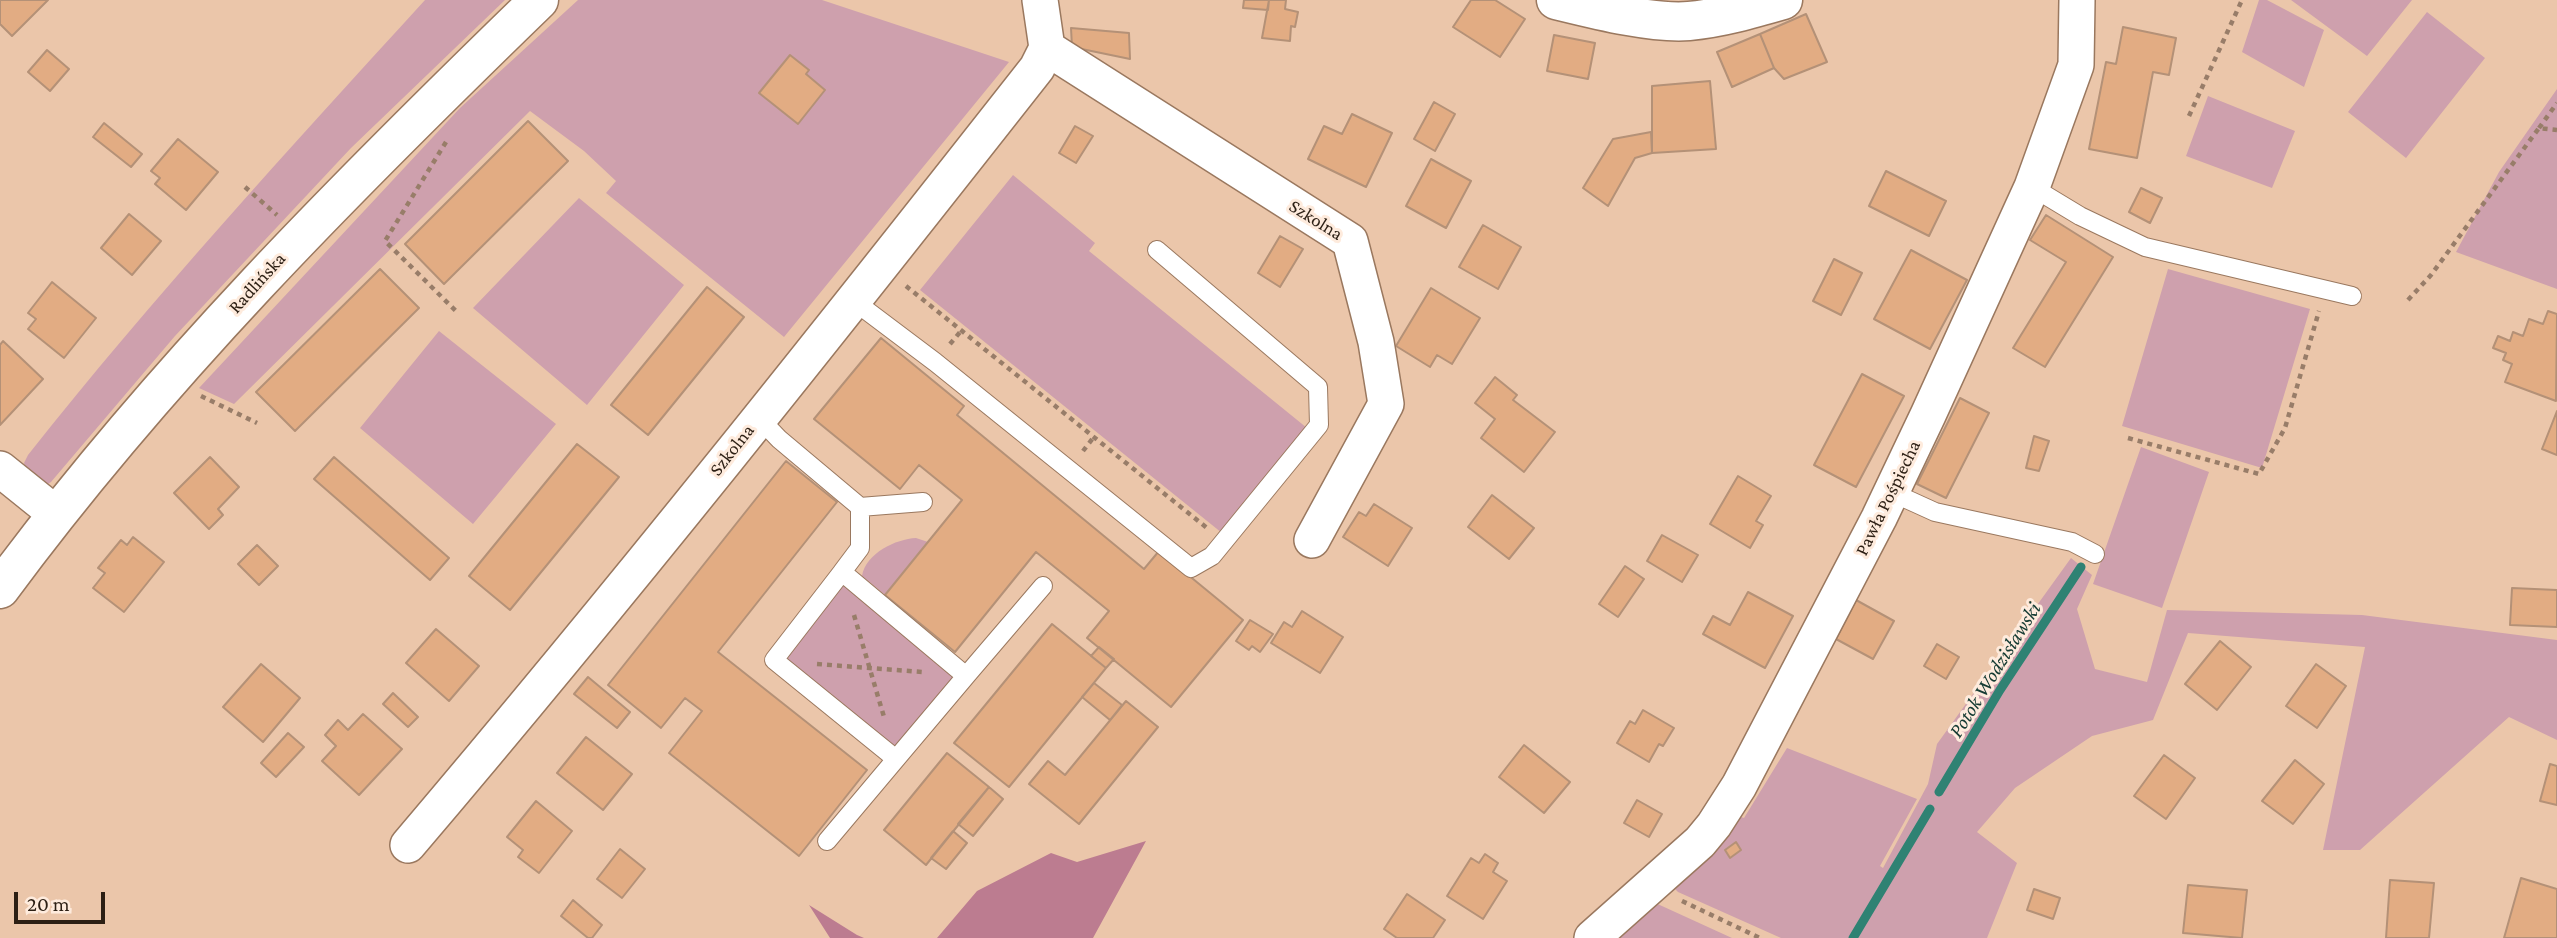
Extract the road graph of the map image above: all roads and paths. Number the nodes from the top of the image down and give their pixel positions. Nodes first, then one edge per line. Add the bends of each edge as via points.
1 (539, 0) edge
2 (1040, 0) edge
3 (1556, 0) edge
4 (1783, 0) edge
5 (2077, 0) edge
6 (2242, 0) edge
7 (1047, 48) junction
8 (2557, 103) edge
9 (2189, 116) dead end
10 (2539, 128) junction
11 (2557, 130) edge
12 (427, 172) dead end
13 (245, 187) dead end
14 (2032, 187) junction
15 (286, 223) dead end
16 (1157, 250) dead end
17 (905, 285) dead end
18 (2325, 290) junction
19 (2352, 296) dead end
20 (2408, 300) dead end
21 (853, 301) junction
22 (456, 311) dead end
23 (198, 395) dead end
24 (758, 417) junction
25 (257, 423) dead end
26 (2128, 438) dead end
27 (0, 468) edge
28 (1891, 492) junction
29 (923, 502) dead end
30 (860, 508) junction
31 (56, 513) junction
32 (1312, 540) dead end
33 (1224, 542) junction
34 (2095, 554) dead end
35 (842, 572) junction
36 (1043, 586) dead end
37 (0, 589) edge
38 (774, 660) junction
39 (870, 668) junction
40 (966, 676) junction
41 (896, 758) junction
42 (827, 841) dead end
43 (408, 845) dead end
44 (1651, 887) junction
45 (1592, 938) edge
46 (1760, 938) edge

1 - 31 street, Radlińska via 278,259
2 - 7 street
3 - 4 street via 1686,21
5 - 14 street, Pawła Pośpiecha via 2076,65
6 - 9 path
7 - 21 street, Szkolna via 1037,68
7 - 32 street, Szkolna via 1350,241 1376,342 1386,404
8 - 10 path
10 - 11 path
10 - 20 path
12 - 22 path via 385,241
13 - 15 path
14 - 18 lane via 2145,247
14 - 28 street, Pawła Pośpiecha
16 - 33 lane via 1318,387 1319,425
17 - 33 path
18 - 19 lane
18 - 26 path via 2285,428 2259,474
21 - 24 street, Szkolna
21 - 33 lane via 1191,568 1212,556
23 - 25 path
24 - 30 lane
24 - 43 street, Szkolna via 549,680
27 - 31 street
28 - 34 lane via 1936,512 2072,542
28 - 44 street, Pawła Pośpiecha via 1739,786 1700,842
29 - 30 lane
30 - 35 lane via 860,548
31 - 37 street, Radlińska
35 - 38 lane
35 - 39 path
35 - 40 lane
36 - 40 lane
38 - 39 path
38 - 41 lane
39 - 40 path
39 - 41 path
40 - 41 lane
41 - 42 lane
44 - 45 street, Pawła Pośpiecha
44 - 46 path

